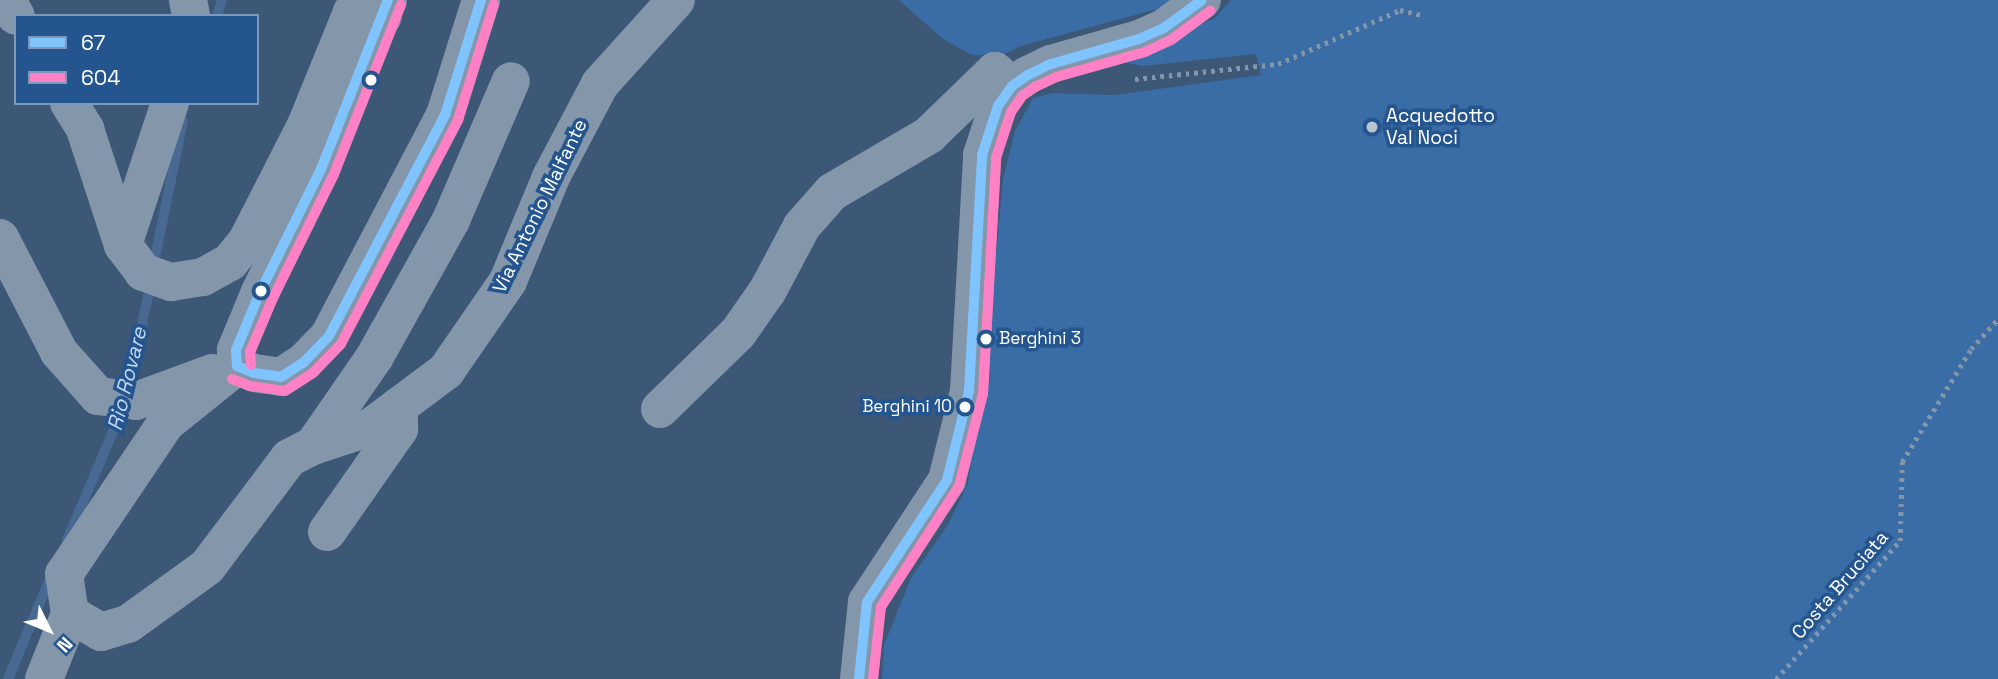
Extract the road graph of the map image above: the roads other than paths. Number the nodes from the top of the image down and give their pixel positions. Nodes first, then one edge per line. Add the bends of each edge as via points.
1 (481, 0) edge
2 (676, 0) edge
3 (1202, 0) edge
4 (386, 8) edge
5 (511, 81) dead end
6 (1012, 86) junction
7 (70, 105) edge
8 (169, 105) edge
9 (0, 238) edge
10 (122, 246) junction
11 (237, 366) junction
12 (398, 406) junction
13 (660, 409) dead end
14 (313, 446) junction
15 (327, 532) dead end
16 (70, 614) junction
17 (44, 679) edge
18 (859, 679) edge

1 - 11 street via 445,115 329,336 304,362 281,377
2 - 12 street, Via Antonio Malfante via 600,84 551,177 508,281 446,371
3 - 6 street via 1164,28 1107,50 1051,64
4 - 10 street via 352,12 307,123 247,241 230,262 203,277 171,282 144,272
4 - 11 street via 321,169 260,292 236,350
5 - 14 street, Via Antonio Malfante via 451,220 374,358
6 - 13 street via 995,71 929,135 832,192 802,226 768,290 738,333
6 - 18 street via 998,106 982,155 969,391 947,480 867,602
7 - 10 street via 85,129
8 - 10 street
9 - 11 street via 59,352 98,396 136,401
11 - 16 street via 166,423 64,574
12 - 14 street, Via Antonio Malfante via 371,427
12 - 15 street via 399,429
14 - 16 street, Via Antonio Malfante via 289,458 207,566 128,624 101,632
16 - 17 street

